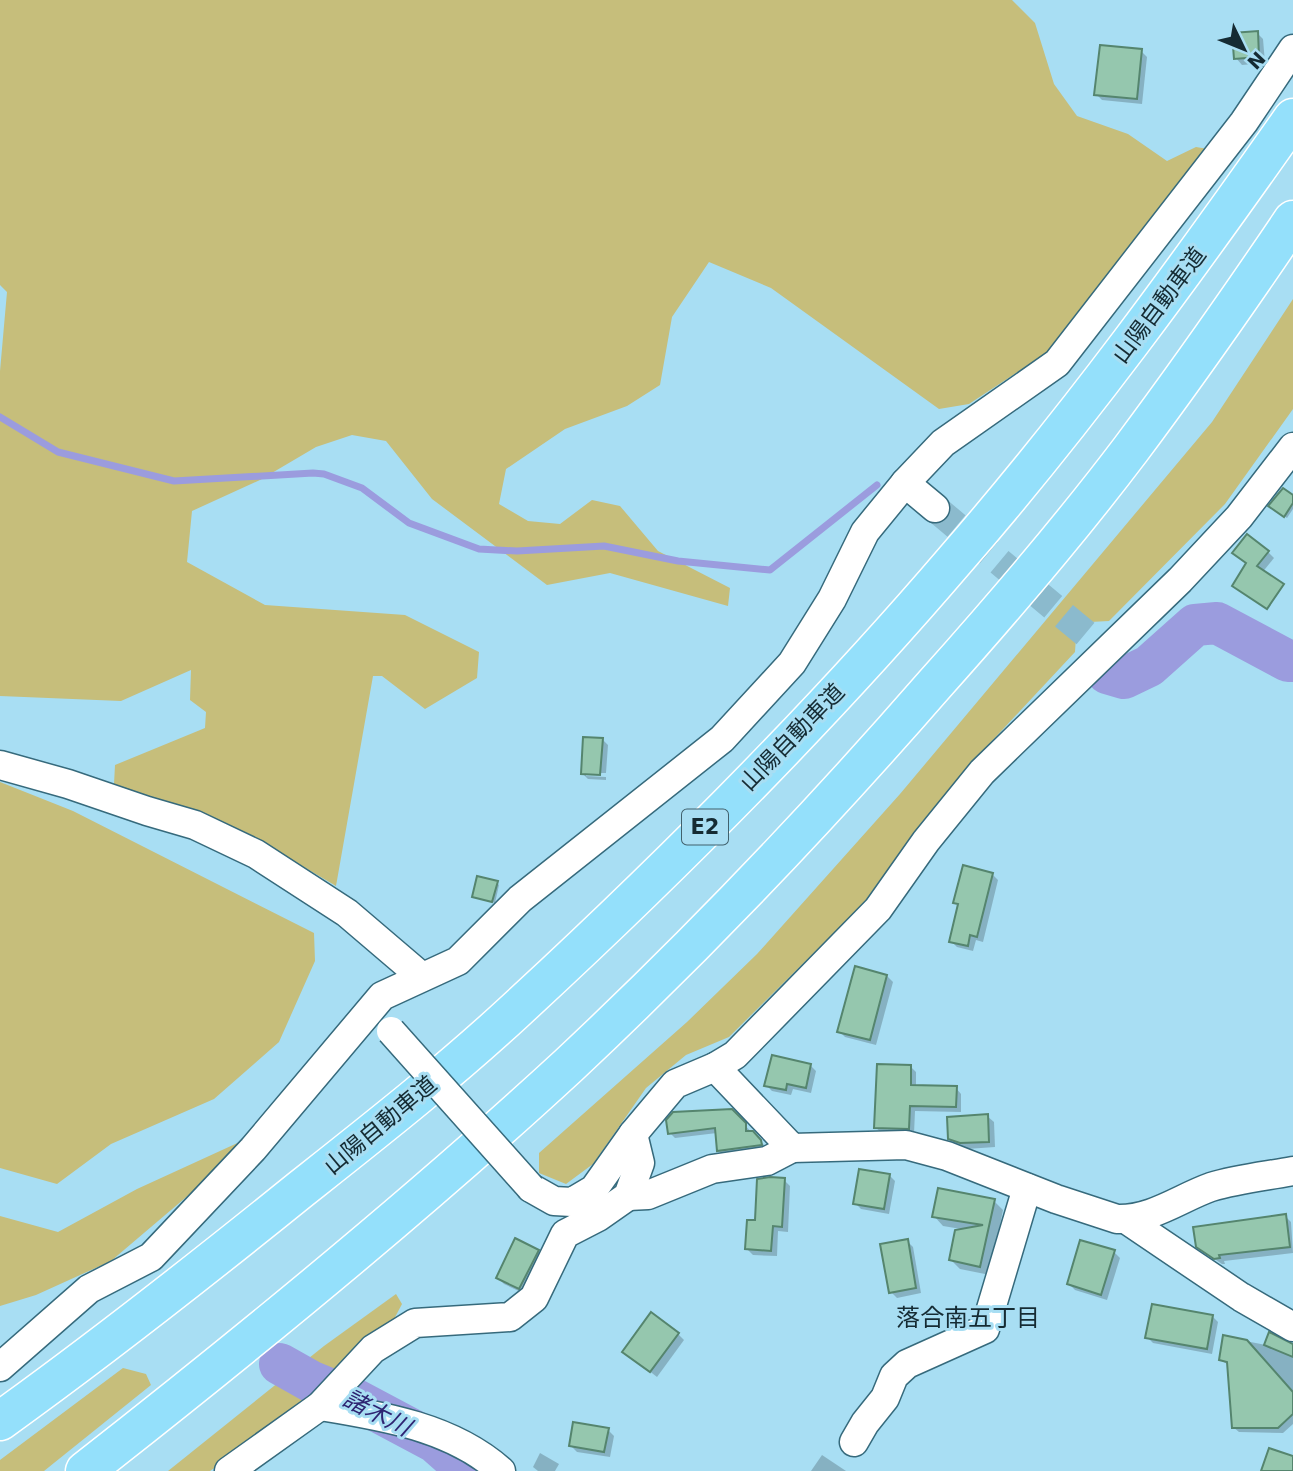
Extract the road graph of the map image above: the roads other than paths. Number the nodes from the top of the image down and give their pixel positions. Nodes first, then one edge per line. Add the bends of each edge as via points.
1 (1293, 49) edge
2 (1293, 118) edge
3 (1293, 220) edge
4 (1293, 447) edge
5 (905, 483) junction
6 (935, 508) tunnel mouth
7 (0, 765) edge
8 (422, 977) junction
9 (382, 996) junction
10 (715, 1067) junction
11 (633, 1134) junction
12 (792, 1148) junction
13 (1293, 1171) edge
14 (1027, 1188) junction
15 (628, 1196) junction
16 (1127, 1220) junction
17 (1293, 1327) edge
18 (0, 1367) edge
19 (320, 1406) junction
20 (0, 1422) edge
21 (854, 1442) dead end
22 (85, 1471) edge
23 (229, 1471) edge
24 (501, 1471) edge

1 - 5 street via 1244,122 1057,363 943,443
2 - 20 highway, 山陽自動車道 / E2 via 1080,411 954,562 823,707 670,863 512,1014 362,1141
3 - 22 highway via 1129,451 1003,607 867,762 724,913 570,1063 415,1203
4 - 10 street via 1180,580 1096,643 982,772 878,909 735,1055
5 - 6 street
5 - 8 street via 865,532 832,599 792,663 722,739 520,899 458,961
7 - 8 street via 195,825 256,854 347,913
8 - 9 street
9 - 11 street, bridge via 391,1031 531,1188 554,1201 572,1202 594,1189
9 - 18 street via 253,1149 151,1257 89,1289
10 - 11 street via 675,1084
10 - 12 street
11 - 15 street via 640,1163
12 - 14 street via 906,1145
12 - 15 street via 767,1161 712,1170 648,1195
13 - 16 street via 1212,1187
14 - 16 street
14 - 21 street via 985,1329 907,1364 894,1376 885,1398
15 - 19 street via 565,1234 534,1298 510,1317 415,1323 373,1349
16 - 17 street
19 - 23 street
19 - 24 street via 448,1437

